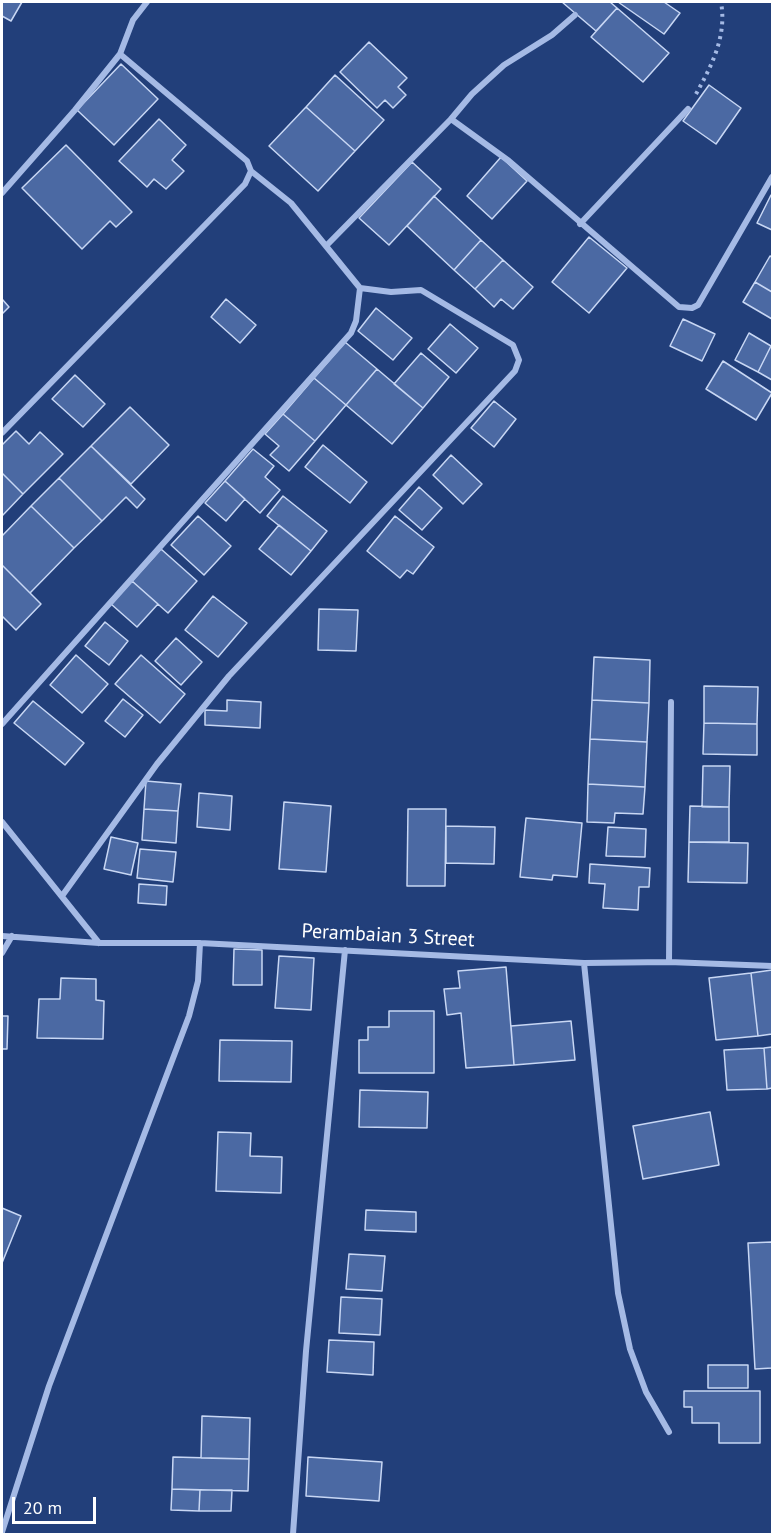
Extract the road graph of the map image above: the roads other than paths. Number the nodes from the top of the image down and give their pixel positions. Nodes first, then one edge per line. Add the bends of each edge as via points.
1 (147, 2) edge
2 (574, 15) dead end
3 (120, 54) junction
4 (688, 109) road end
5 (451, 120) junction
6 (251, 171) junction
7 (772, 177) edge
8 (2, 193) edge
9 (580, 224) junction
10 (327, 244) junction
11 (360, 288) junction
12 (2, 433) edge
13 (671, 702) dead end
14 (2, 724) edge
15 (2, 822) edge
16 (62, 896) junction
17 (2, 936) edge
18 (12, 936) junction
19 (99, 943) junction
20 (200, 943) junction
21 (345, 951) junction
22 (2, 953) edge
23 (669, 962) junction
24 (584, 963) junction
25 (772, 966) edge
26 (669, 1432) dead end
27 (2, 1532) edge
28 (293, 1534) edge

1 - 3 street via 123,40
2 - 5 street via 552,35 504,65
3 - 6 street via 247,161
3 - 8 street
4 - 9 street
5 - 9 street via 509,161
5 - 10 street
6 - 10 street via 291,203
6 - 12 street via 245,184
7 - 9 street via 698,305 692,309 679,307
10 - 11 street
11 - 14 street via 351,333
11 - 16 street via 422,290 513,345 519,360 515,371 229,676 157,764
13 - 23 street
15 - 16 street
16 - 19 street
17 - 18 street, Perambaian 3 Street
18 - 19 street, Perambaian 3 Street
18 - 22 street
19 - 20 street, Perambaian 3 Street
20 - 21 street, Perambaian 3 Street
20 - 27 street via 198,981 189,1016 49,1386
21 - 24 street, Perambaian 3 Street
21 - 28 street via 306,1351
23 - 24 street, Perambaian 3 Street
23 - 25 street, Perambaian 3 Street
24 - 26 street via 618,1293 630,1349 646,1392

